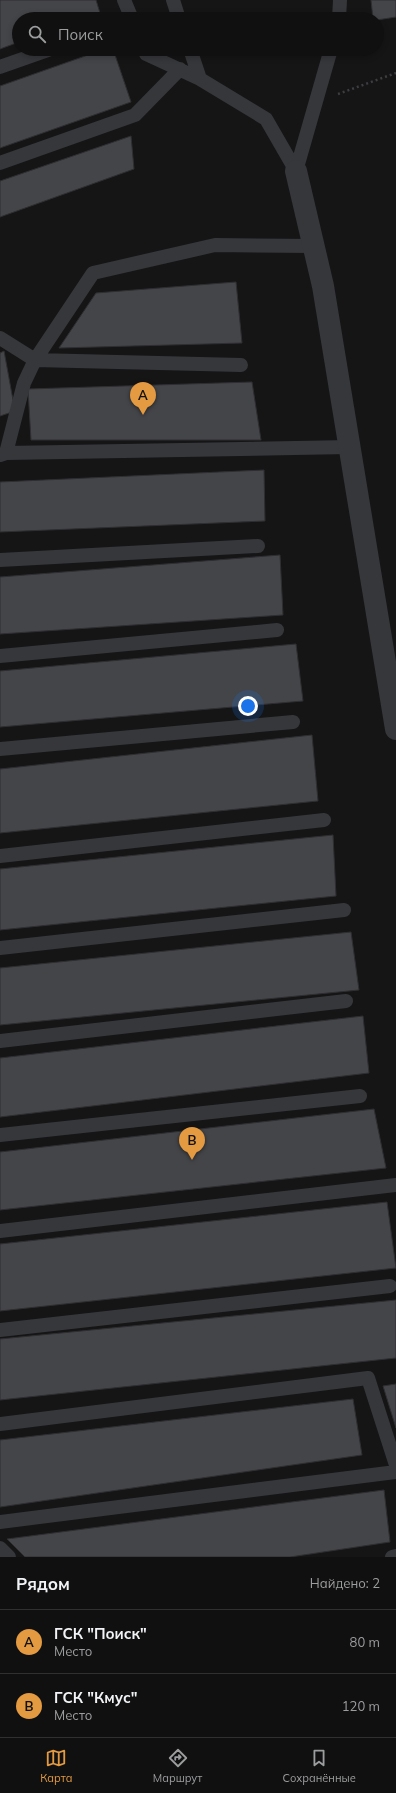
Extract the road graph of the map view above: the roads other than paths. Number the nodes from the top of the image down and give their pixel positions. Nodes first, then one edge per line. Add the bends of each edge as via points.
1 (124, 0) edge
2 (173, 0) edge
3 (340, 0) edge
4 (129, 12) edge
5 (177, 12) edge
6 (339, 12) edge
7 (32, 56) edge
8 (151, 56) edge
9 (192, 56) edge
10 (329, 56) edge
11 (0, 67) edge
12 (180, 68) junction
13 (200, 79) junction
14 (0, 163) edge
15 (296, 171) junction
16 (314, 246) junction
17 (0, 338) edge
18 (35, 360) junction
19 (241, 365) dead end
20 (350, 447) junction
21 (3, 454) edge
22 (258, 546) dead end
23 (0, 560) edge
24 (277, 630) dead end
25 (0, 656) edge
26 (293, 722) dead end
27 (396, 729) edge
28 (0, 749) edge
29 (324, 820) dead end
30 (0, 856) edge
31 (344, 910) dead end
32 (0, 948) edge
33 (346, 1001) dead end
34 (0, 1041) edge
35 (360, 1096) dead end
36 (0, 1135) edge
37 (396, 1185) edge
38 (0, 1231) edge
39 (390, 1286) dead end
40 (0, 1330) edge
41 (0, 1424) edge
42 (396, 1465) edge
43 (396, 1472) edge
44 (0, 1522) edge
45 (0, 1548) edge
46 (396, 1556) edge
47 (9, 1557) edge
48 (392, 1557) edge

1 - 4 lane
2 - 5 lane
3 - 6 lane
7 - 11 lane
8 - 12 lane
9 - 13 lane
10 - 15 lane
12 - 13 lane
12 - 14 lane via 135,115
13 - 15 lane via 266,119
15 - 16 street
16 - 18 lane via 215,245 93,273
16 - 20 street
17 - 18 lane
18 - 19 lane
18 - 21 lane via 24,383
20 - 21 lane
20 - 27 street
22 - 23 lane
24 - 25 lane
26 - 28 lane
29 - 30 lane
31 - 32 lane
33 - 34 lane
35 - 36 lane
37 - 38 lane
39 - 40 lane
41 - 42 lane via 368,1378
43 - 44 lane
45 - 47 lane
46 - 48 lane

